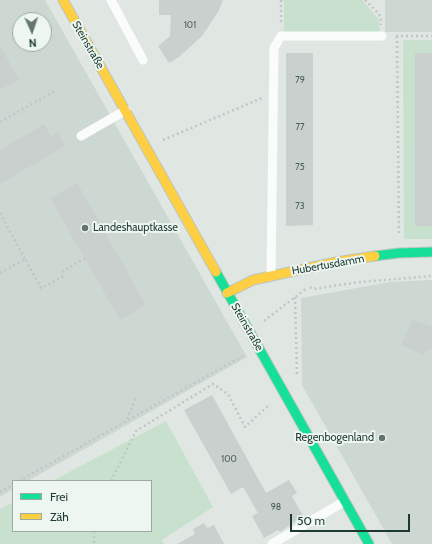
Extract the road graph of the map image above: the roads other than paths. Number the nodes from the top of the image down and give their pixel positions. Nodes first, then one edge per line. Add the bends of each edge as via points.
1 (63, 0) edge
2 (110, 0) edge
3 (382, 36) road end
4 (143, 60) dead end
5 (126, 110) junction
6 (81, 136) dead end
7 (432, 252) edge
8 (271, 276) junction
9 (227, 293) junction
10 (345, 501) junction
11 (272, 544) edge
12 (369, 544) edge

1 - 5 street, Steinstraße
2 - 4 lane
3 - 8 lane via 281,36 274,48
5 - 6 lane
5 - 9 street, Steinstraße
7 - 8 street, Hubertusdamm via 399,253 336,262
8 - 9 street, Hubertusdamm via 253,280
9 - 10 street, Steinstraße
10 - 11 lane
10 - 12 street, Steinstraße

